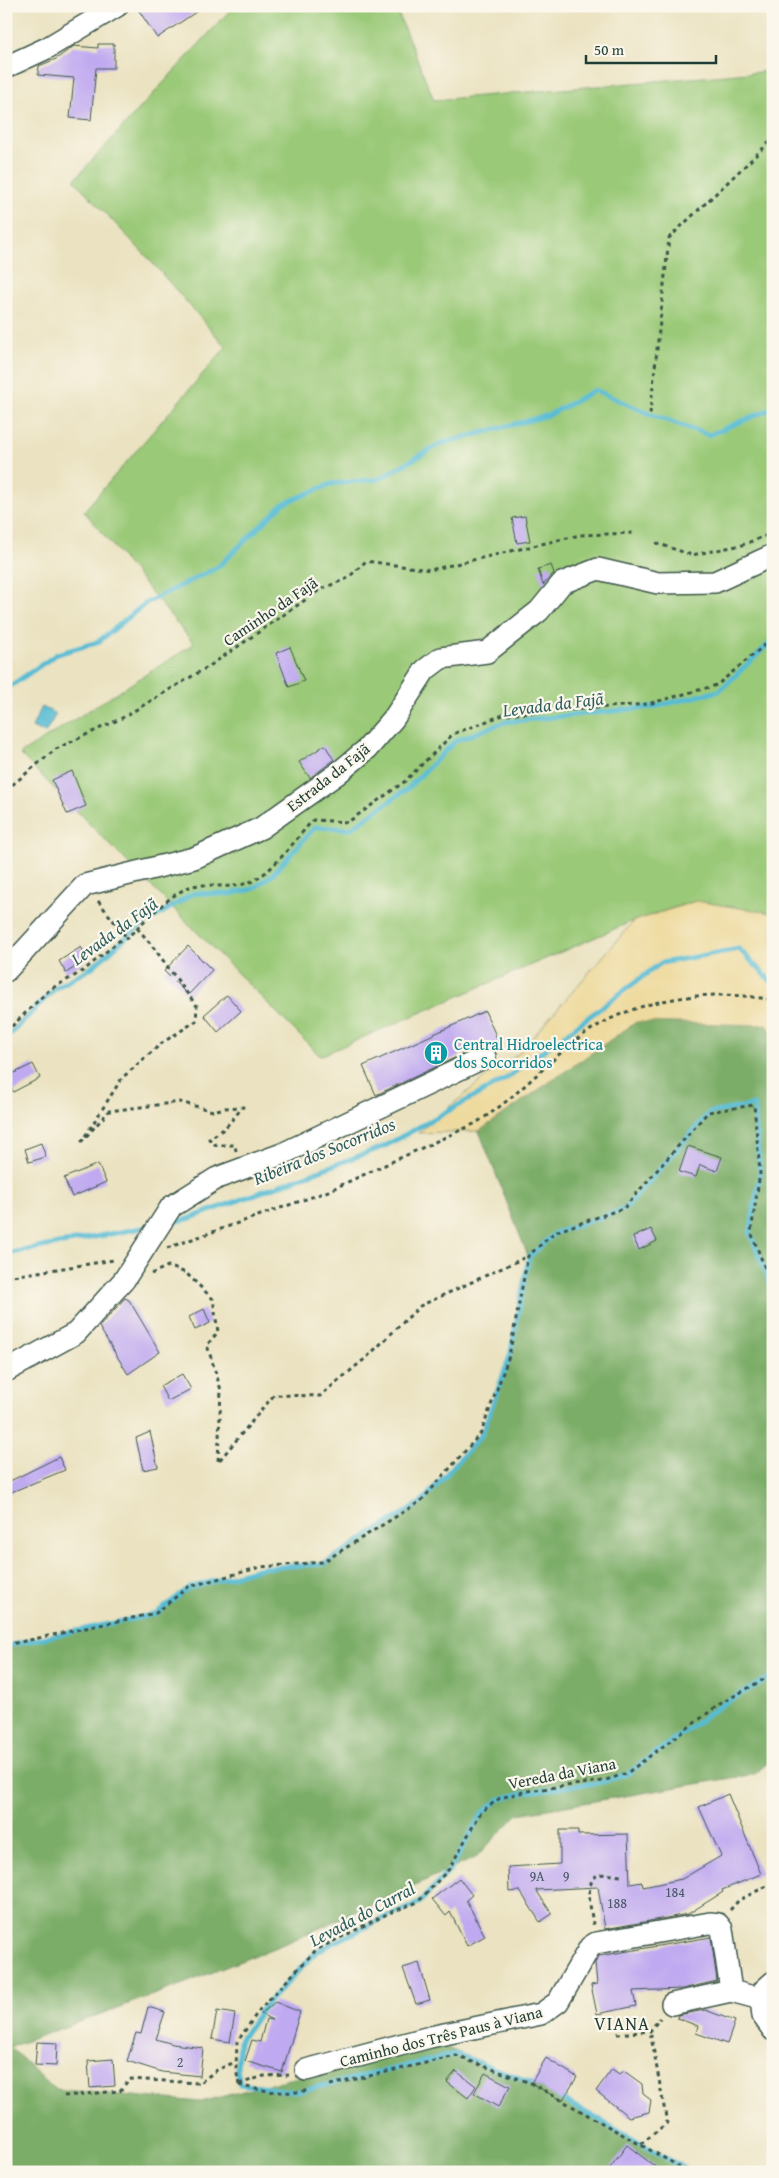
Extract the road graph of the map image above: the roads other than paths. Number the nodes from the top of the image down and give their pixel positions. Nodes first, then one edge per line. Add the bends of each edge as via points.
1 (117, 6) edge
2 (6, 67) edge
3 (773, 555) edge
4 (6, 971) edge
5 (485, 1057) dead end
6 (6, 1371) edge
7 (773, 1982) edge
8 (731, 1990) junction
9 (761, 1999) junction
10 (672, 2004) road end
11 (773, 2030) edge
12 (306, 2070) road end

1 - 2 street via 47,48
3 - 4 street, Estrada da Fajã via 715,582 658,583 598,570 562,583 540,611 487,652 441,658 424,670 398,711 367,749 261,828 194,858 85,885
5 - 6 street, bridge via 282,1154 238,1161 171,1207 124,1280 76,1333
7 - 9 street via 764,1990
8 - 9 street
8 - 10 street
8 - 12 street, Caminho dos Três Paus à Viana via 722,1929 718,1924 596,1943 590,1947 558,2002 541,2014 430,2037
9 - 11 street via 763,2016

